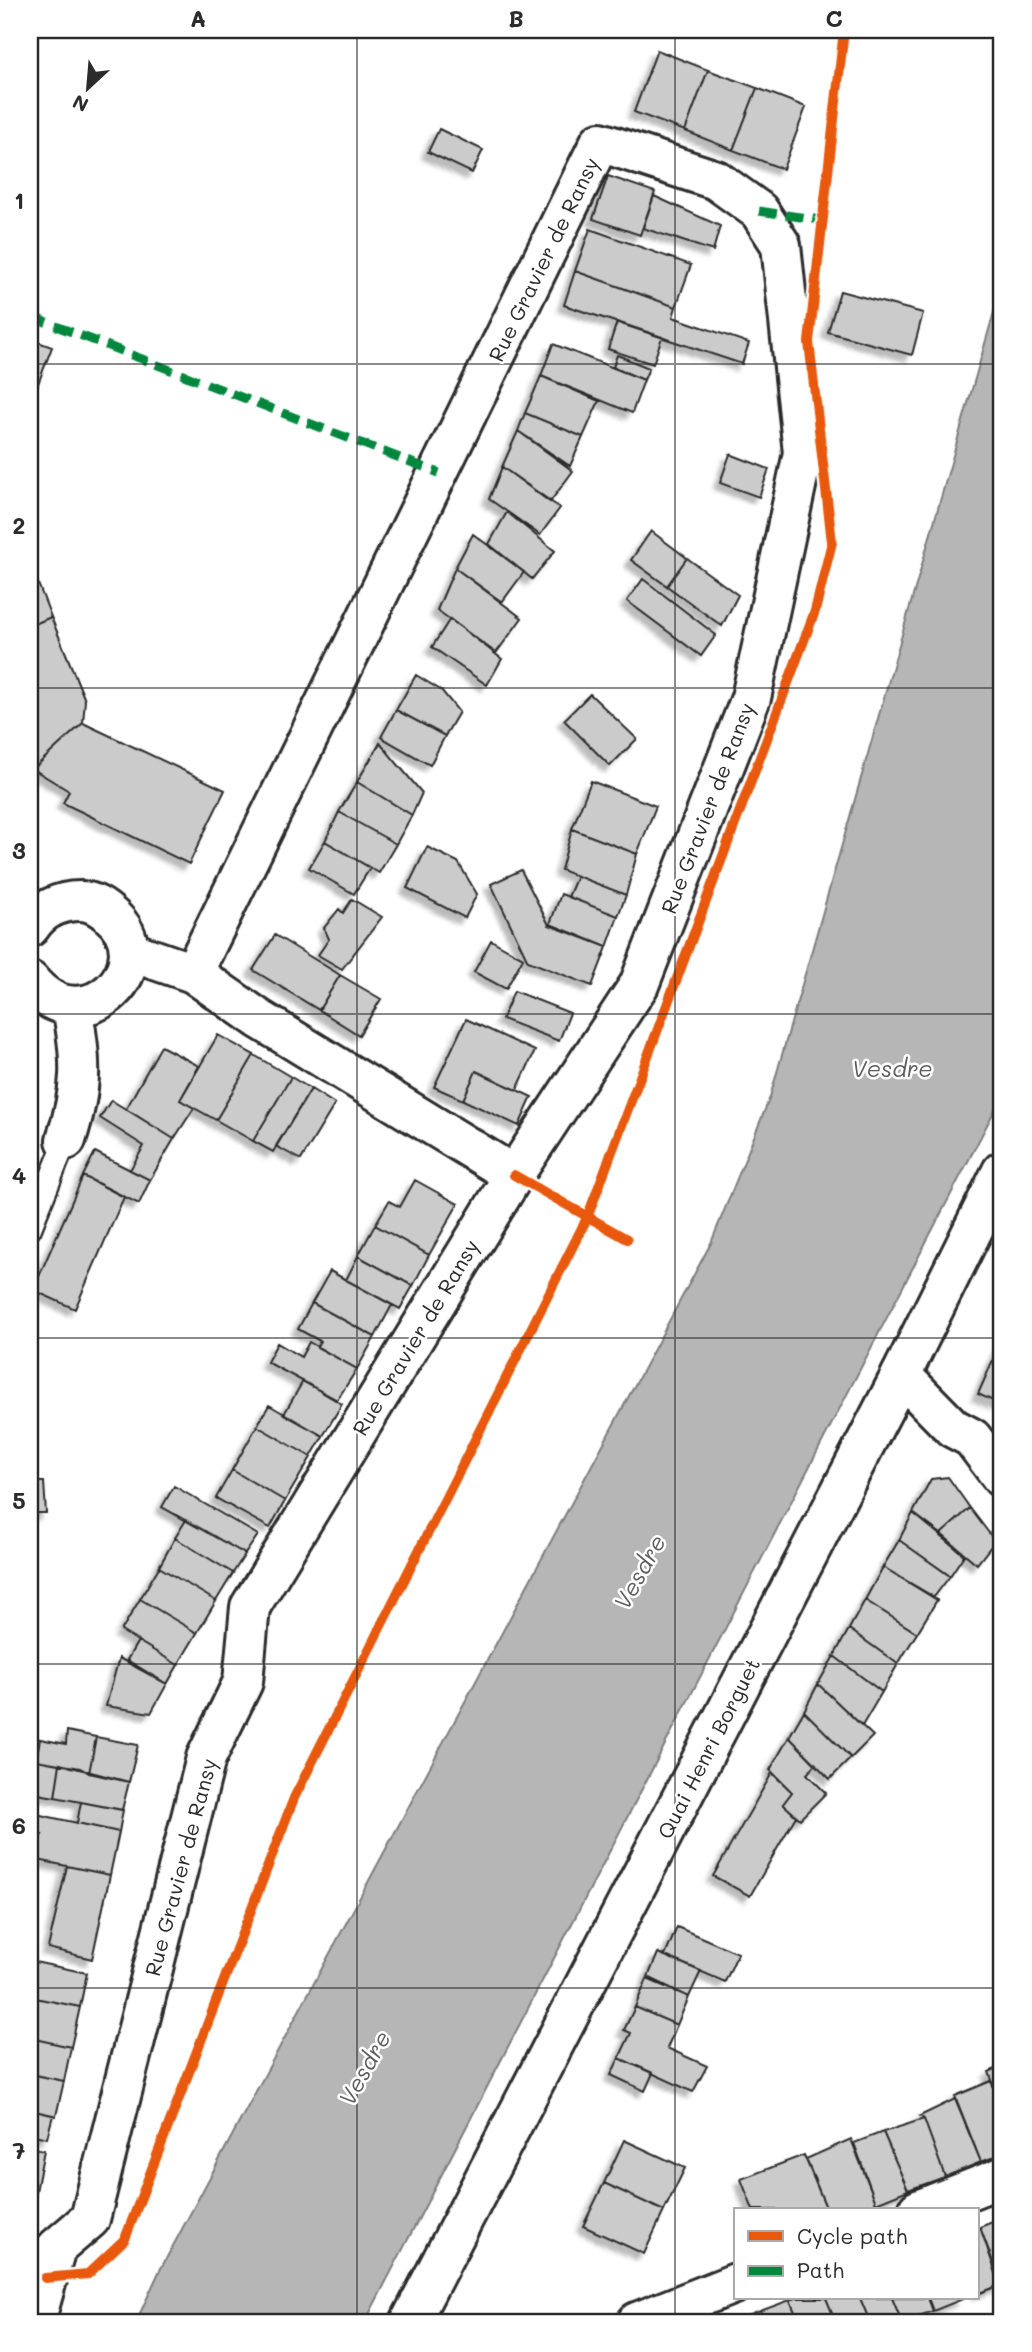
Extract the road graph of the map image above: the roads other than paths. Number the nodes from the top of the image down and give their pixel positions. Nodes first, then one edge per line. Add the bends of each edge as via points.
1 (32, 919) edge
2 (129, 951) junction
3 (193, 973) junction
4 (30, 981) edge
5 (72, 1007) junction
6 (66, 1140) joint
7 (1002, 1171) edge
8 (514, 1175) junction
9 (30, 1229) edge
10 (901, 1374) junction
11 (1002, 1478) edge
12 (1002, 2177) edge
13 (923, 2208) edge
14 (734, 2284) edge
15 (35, 2322) edge
16 (410, 2322) edge
17 (637, 2322) edge

1 - 2 street via 67,901 85,901 116,919
2 - 3 street
2 - 5 street via 119,985 89,1005
3 - 8 street
3 - 8 street, Rue Gravier de Ransy via 600,142 716,180 759,211 781,245 803,453 751,698 639,985
4 - 5 street via 47,998
5 - 6 street via 81,1056 75,1110
6 - 9 lane
7 - 10 street, Quai Henri Borguet
8 - 15 street, Rue Gravier de Ransy via 250,1606 243,1682 206,1758 90,2219 57,2248
10 - 11 street via 953,1428 972,1438
10 - 16 street, Quai Henri Borguet
12 - 13 street
14 - 17 street

